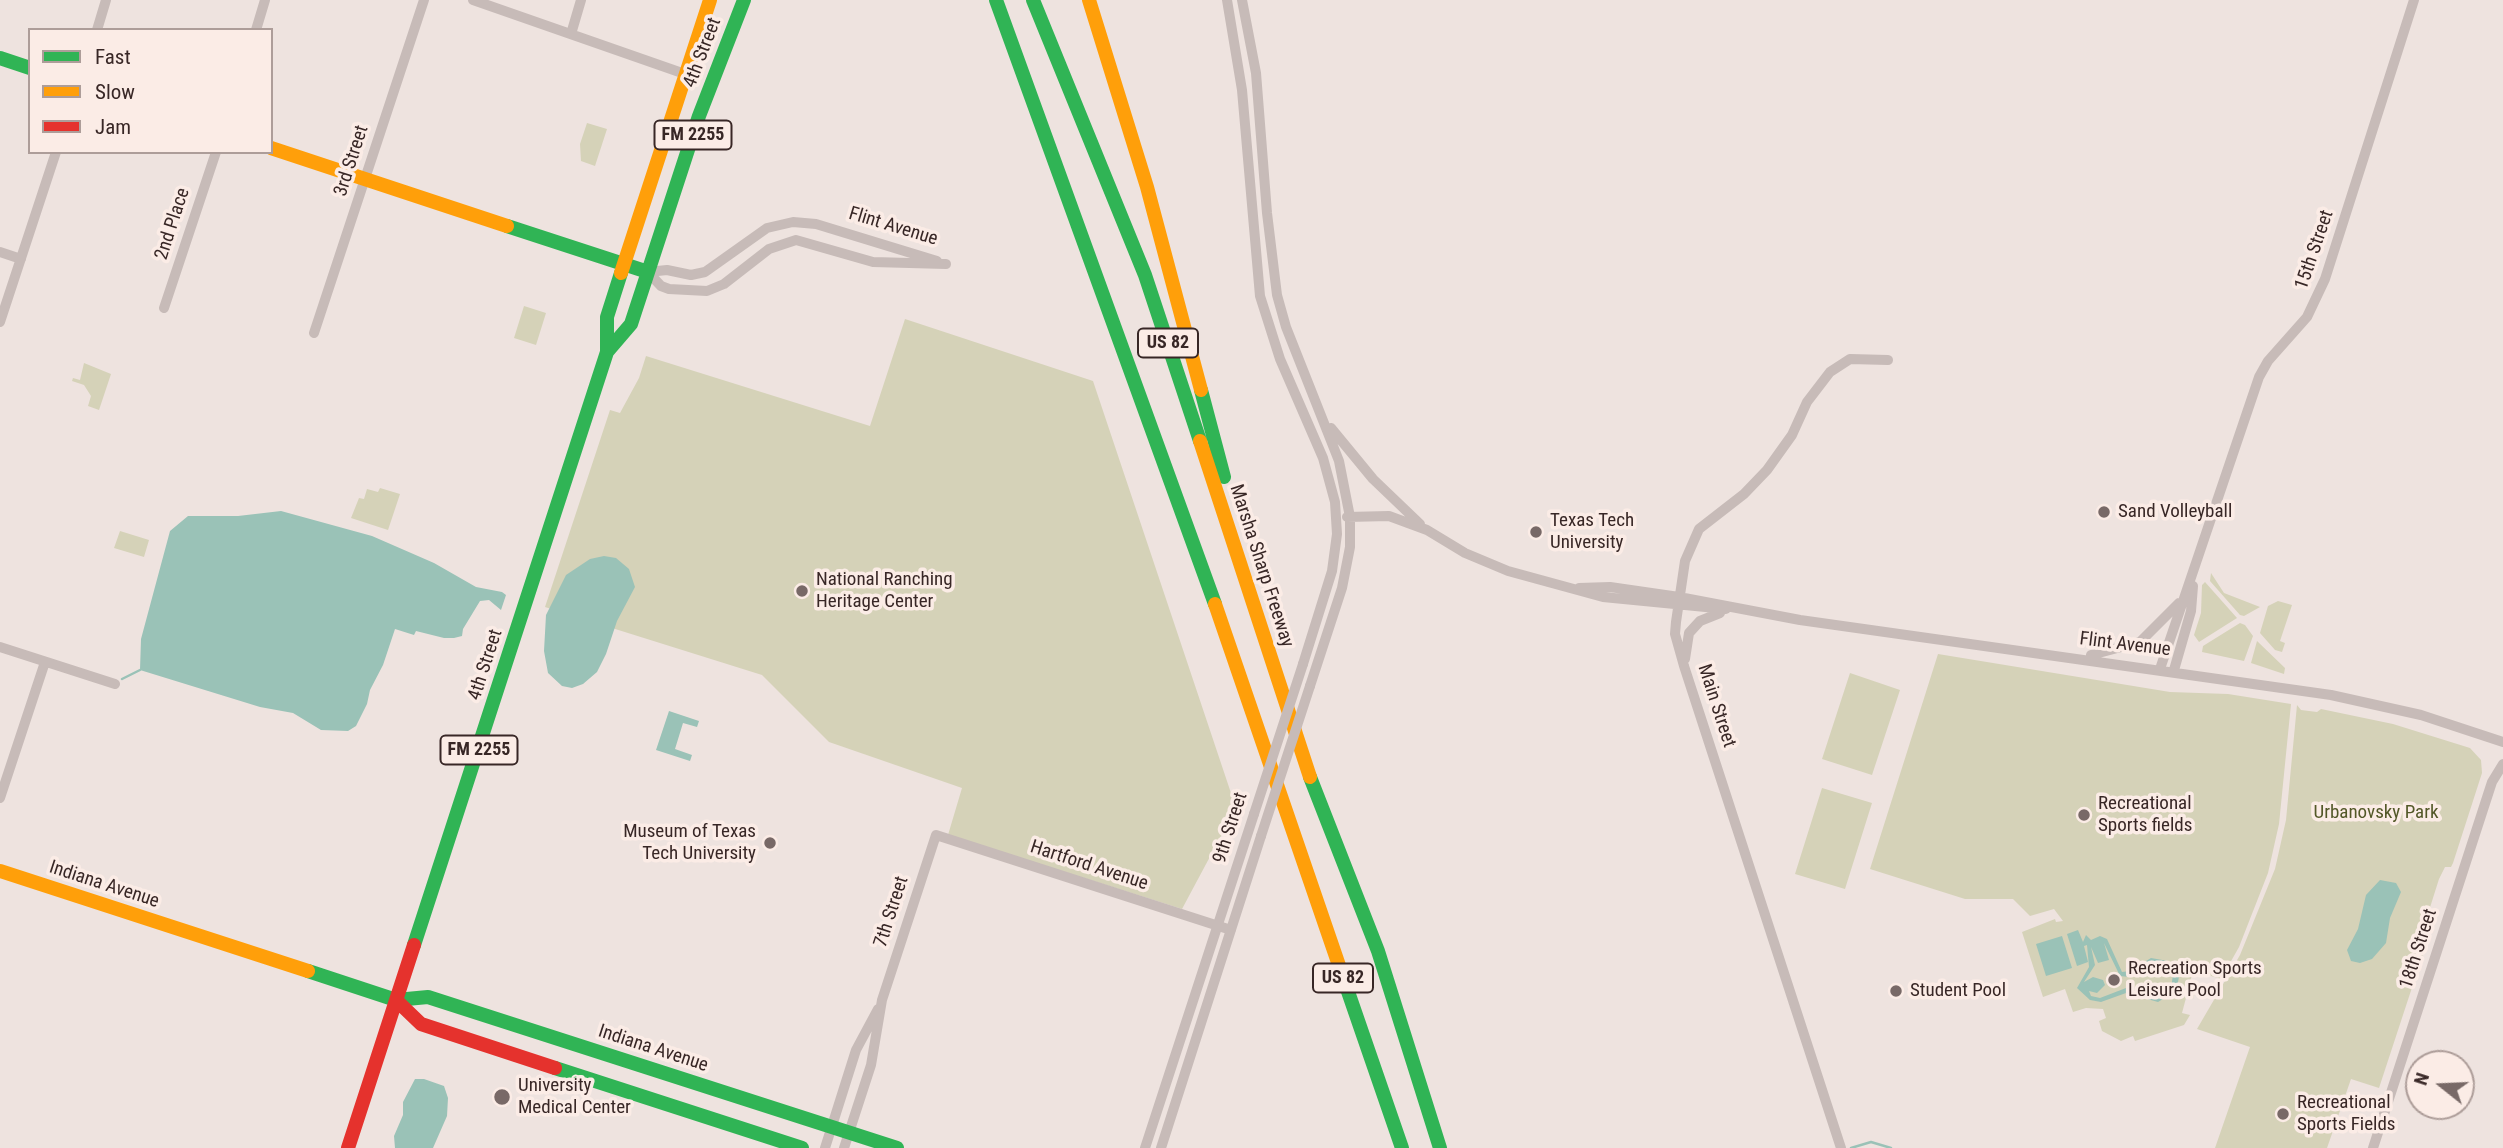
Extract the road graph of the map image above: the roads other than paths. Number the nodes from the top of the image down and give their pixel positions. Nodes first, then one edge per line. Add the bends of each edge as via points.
1 (106, 0) edge
2 (265, 0) edge
3 (424, 0) edge
4 (473, 0) edge
5 (582, 0) edge
6 (710, 0) edge
7 (744, 0) edge
8 (987, 0) edge
9 (996, 0) edge
10 (1032, 0) edge
11 (1088, 0) edge
12 (1227, 0) edge
13 (1242, 0) edge
14 (2414, 0) edge
15 (98, 28) edge
16 (257, 28) edge
17 (571, 33) junction
18 (0, 58) edge
19 (28, 67) edge
20 (685, 74) junction
21 (1035, 102) junction
22 (273, 149) edge
23 (55, 154) edge
24 (215, 154) edge
25 (365, 178) junction
26 (0, 252) edge
27 (21, 259) junction
28 (623, 264) junction
29 (648, 272) junction
30 (164, 307) dead end
31 (0, 322) edge
32 (314, 333) dead end
33 (607, 352) junction
34 (1888, 359) dead end
35 (1321, 414) junction
36 (1337, 516) junction
37 (1350, 517) junction
38 (1427, 530) junction
39 (2193, 576) junction
40 (1679, 602) junction
41 (1736, 609) junction
42 (0, 647) edge
43 (2064, 656) junction
44 (45, 662) junction
45 (2160, 669) junction
46 (2174, 670) junction
47 (1686, 671) junction
48 (115, 684) dead end
49 (1283, 693) junction
50 (2503, 742) edge
51 (2503, 764) edge
52 (0, 798) edge
53 (936, 835) joint
54 (0, 872) edge
55 (1218, 926) junction
56 (1231, 930) junction
57 (396, 1000) junction
58 (882, 1000) junction
59 (831, 1126) junction
60 (850, 1133) junction
61 (348, 1148) edge
62 (802, 1148) edge
63 (825, 1148) edge
64 (844, 1148) edge
65 (897, 1148) edge
66 (1145, 1148) edge
67 (1161, 1148) edge
68 (1402, 1148) edge
69 (1440, 1148) edge
70 (1842, 1148) edge
71 (2373, 1148) edge

1 - 15 street
2 - 16 street
3 - 25 street, 3rd Street
4 - 17 street
5 - 17 street
6 - 20 main road, 4th Street / FM 2255
7 - 29 main road, 4th Street / FM 2255 via 699,116
8 - 21 main road
9 - 21 main road, US 82
10 - 49 main road, Marsha Sharp Freeway / US 82 via 1146,275
11 - 49 main road via 1143,173 1244,552 1282,667
12 - 36 street via 1242,90 1261,296 1280,359 1323,458
13 - 35 street, Flint Avenue via 1256,73 1277,295
14 - 39 street, 15th Street via 2325,279 2306,317 2259,377
17 - 20 street
18 - 19 main road
20 - 28 main road, 4th Street / FM 2255
21 - 68 main road, US 82
22 - 25 main road, Flint Avenue
23 - 27 street
24 - 30 street, 2nd Place
25 - 28 main road, Flint Avenue
25 - 32 street, 3rd Street
26 - 27 street
27 - 31 street
28 - 29 main road, Flint Avenue
28 - 33 main road, 4th Street / FM 2255 via 607,317
29 - 29 street, Flint Avenue via 661,286 681,292 707,291 724,284 769,249 796,240 873,262 946,264 816,224 793,222 767,229 705,272
29 - 33 main road, 4th Street / FM 2255 via 631,324
33 - 57 main road, 4th Street / FM 2255
34 - 40 street, Main Street via 1850,359 1823,380 1767,470 1694,537
35 - 37 street, Flint Avenue via 1339,461
35 - 38 street, Flint Avenue via 1373,479
36 - 37 street, Flint Avenue
36 - 55 street, 9th Street, bridge via 1332,571
37 - 38 street, Flint Avenue via 1389,516
37 - 56 street, 9th Street, bridge via 1345,575
38 - 40 street, Flint Avenue via 1508,570 1603,597
39 - 43 street via 2179,604 2140,642 2112,652
39 - 45 street, 15th Street
39 - 46 street, 15th Street via 2191,611
40 - 41 street, Flint Avenue
40 - 47 street, Main Street via 1675,634
41 - 43 street, Flint Avenue
41 - 47 street via 1713,615 1694,627 1686,640
42 - 44 street
43 - 45 street, Flint Avenue
44 - 48 street
44 - 52 street
45 - 46 street, Flint Avenue
46 - 50 street, Flint Avenue via 2369,702
47 - 70 street, Main Street
49 - 69 main road, Marsha Sharp Freeway / US 82 via 1321,809 1378,951
51 - 71 street, 18th Street via 2492,782
53 - 55 street, Hartford Avenue
53 - 58 street, 7th Street
54 - 57 main road, Indiana Avenue
55 - 56 street, Hartford Avenue
55 - 66 street, 9th Street
56 - 67 street, 9th Street
57 - 59 main road, Indiana Avenue via 428,997
57 - 61 main road, 4th Street / FM 2255
57 - 62 main road, Indiana Avenue via 421,1024
58 - 59 street, 7th Street via 856,1050
58 - 60 street, 7th Street via 871,1065
59 - 60 main road, Indiana Avenue
59 - 63 street, 7th Street
60 - 64 street, 7th Street
60 - 65 main road, Indiana Avenue

